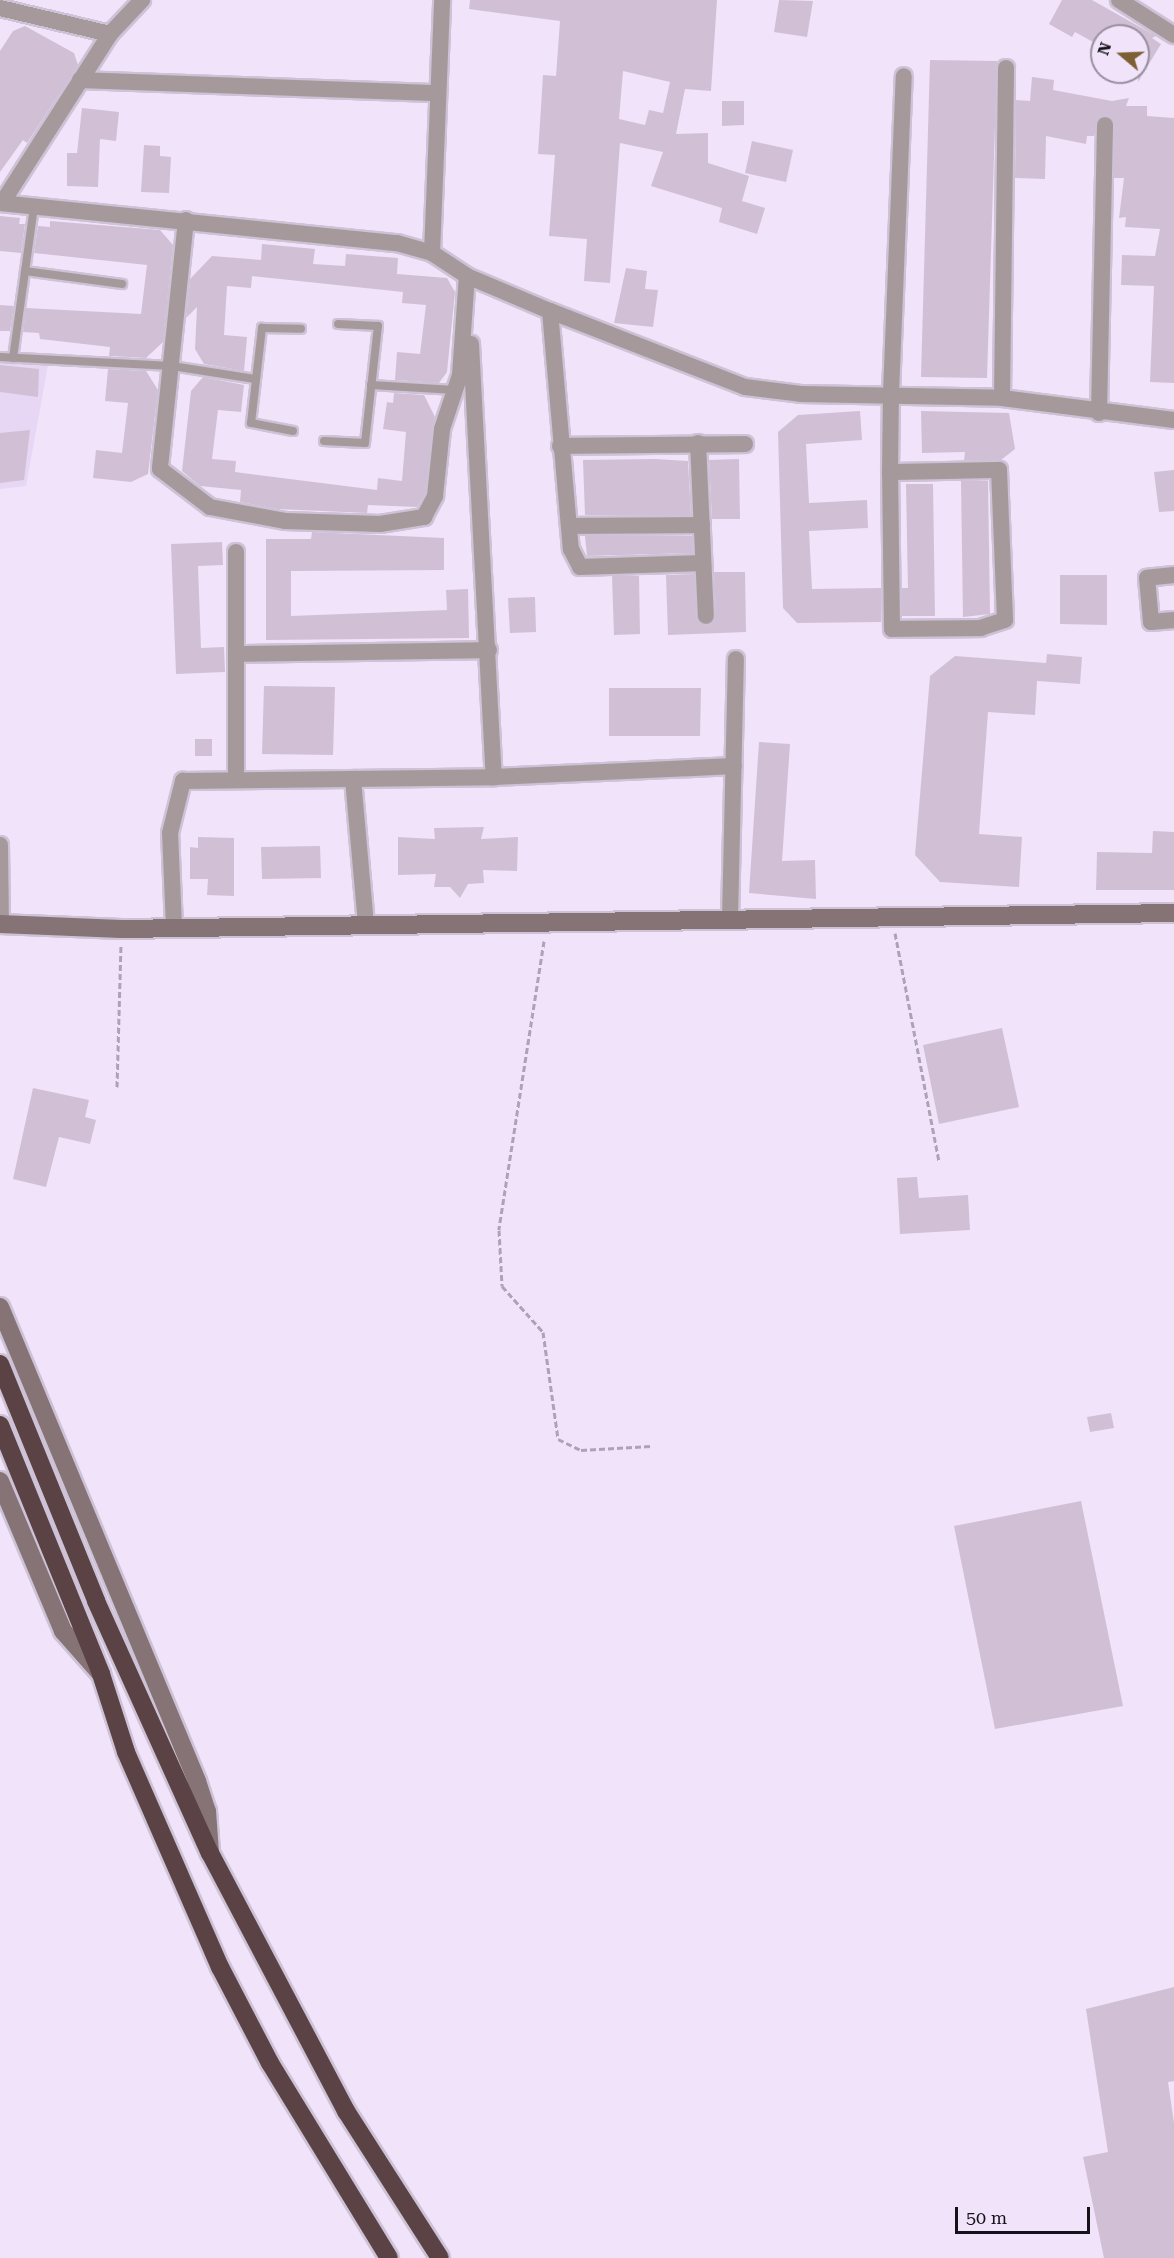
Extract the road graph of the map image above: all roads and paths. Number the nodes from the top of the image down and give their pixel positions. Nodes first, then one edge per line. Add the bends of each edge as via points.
1 (142, 0) edge
2 (442, 0) edge
3 (1119, 0) edge
4 (0, 8) edge
5 (110, 34) junction
6 (1174, 35) edge
7 (1005, 68) dead end
8 (904, 76) dead end
9 (80, 80) junction
10 (438, 93) junction
11 (1105, 125) dead end
12 (1, 203) edge
13 (34, 206) junction
14 (186, 220) junction
15 (432, 253) junction
16 (25, 271) junction
17 (467, 276) junction
18 (122, 284) dead end
19 (550, 311) junction
20 (338, 324) dead end
21 (301, 329) dead end
22 (0, 357) edge
23 (13, 358) junction
24 (172, 366) junction
25 (255, 379) junction
26 (371, 385) junction
27 (455, 390) junction
28 (891, 393) junction
29 (1002, 398) junction
30 (1099, 413) junction
31 (1174, 420) edge
32 (293, 431) dead end
33 (324, 441) dead end
34 (698, 443) junction
35 (745, 444) dead end
36 (560, 446) junction
37 (890, 472) junction
38 (702, 525) junction
39 (570, 526) junction
40 (236, 552) dead end
41 (703, 563) junction
42 (1174, 575) edge
43 (706, 616) dead end
44 (1174, 620) edge
45 (489, 650) junction
46 (238, 654) junction
47 (736, 659) dead end
48 (734, 766) junction
49 (494, 777) junction
50 (353, 779) junction
51 (236, 780) junction
52 (0, 845) edge
53 (1174, 913) edge
54 (892, 918) junction
55 (730, 919) junction
56 (547, 920) junction
57 (1, 924) edge
58 (366, 925) junction
59 (174, 927) junction
60 (121, 929) junction
61 (117, 1087) dead end
62 (939, 1161) dead end
63 (0, 1306) edge
64 (0, 1364) edge
65 (0, 1425) edge
66 (651, 1446) dead end
67 (0, 1481) edge
68 (101, 1674) junction
69 (210, 1853) junction
70 (389, 2258) edge
71 (440, 2258) edge

1 - 5 street
2 - 10 street
3 - 6 street
4 - 5 street
5 - 9 street
7 - 29 street
8 - 28 street
9 - 10 street
9 - 12 street
10 - 15 street
11 - 30 street
12 - 13 street
13 - 14 street
13 - 16 lane
14 - 15 street via 362,238
14 - 24 street
15 - 17 street
16 - 18 lane
16 - 23 lane
17 - 19 street
17 - 27 street
17 - 45 street
19 - 28 street via 745,387 801,394
19 - 36 street
20 - 26 lane via 378,326
21 - 25 lane via 262,328
22 - 23 lane
23 - 24 lane
24 - 25 lane
24 - 27 street via 160,469 210,507 285,521 380,524 424,517 435,496 442,429
25 - 32 lane via 251,423
26 - 27 lane
26 - 33 lane via 365,443
28 - 29 street
28 - 37 street
29 - 30 street
30 - 31 street
34 - 35 street
34 - 36 street
34 - 38 street
36 - 39 street
37 - 37 street via 892,629 981,628 1005,620 999,470
38 - 39 street
38 - 41 street
39 - 41 street via 580,567
40 - 46 street
41 - 43 street
42 - 44 street via 1147,578 1151,622
45 - 46 street
45 - 49 street
46 - 51 street
47 - 48 street
48 - 49 street
48 - 55 street
49 - 50 street
50 - 51 street
50 - 58 street
51 - 59 street via 183,781 177,793 170,833
52 - 57 street
53 - 54 street
54 - 55 street
54 - 62 path
55 - 56 street
56 - 58 street
56 - 66 path via 499,1230 502,1286 543,1332 558,1439 581,1449
57 - 60 street
58 - 59 street
59 - 60 street
60 - 61 path
63 - 69 street via 198,1781 210,1825
64 - 69 highway via 96,1601
65 - 68 highway
67 - 68 street via 63,1631
68 - 70 highway via 131,1763 220,1967 270,2062
69 - 71 highway via 346,2111

